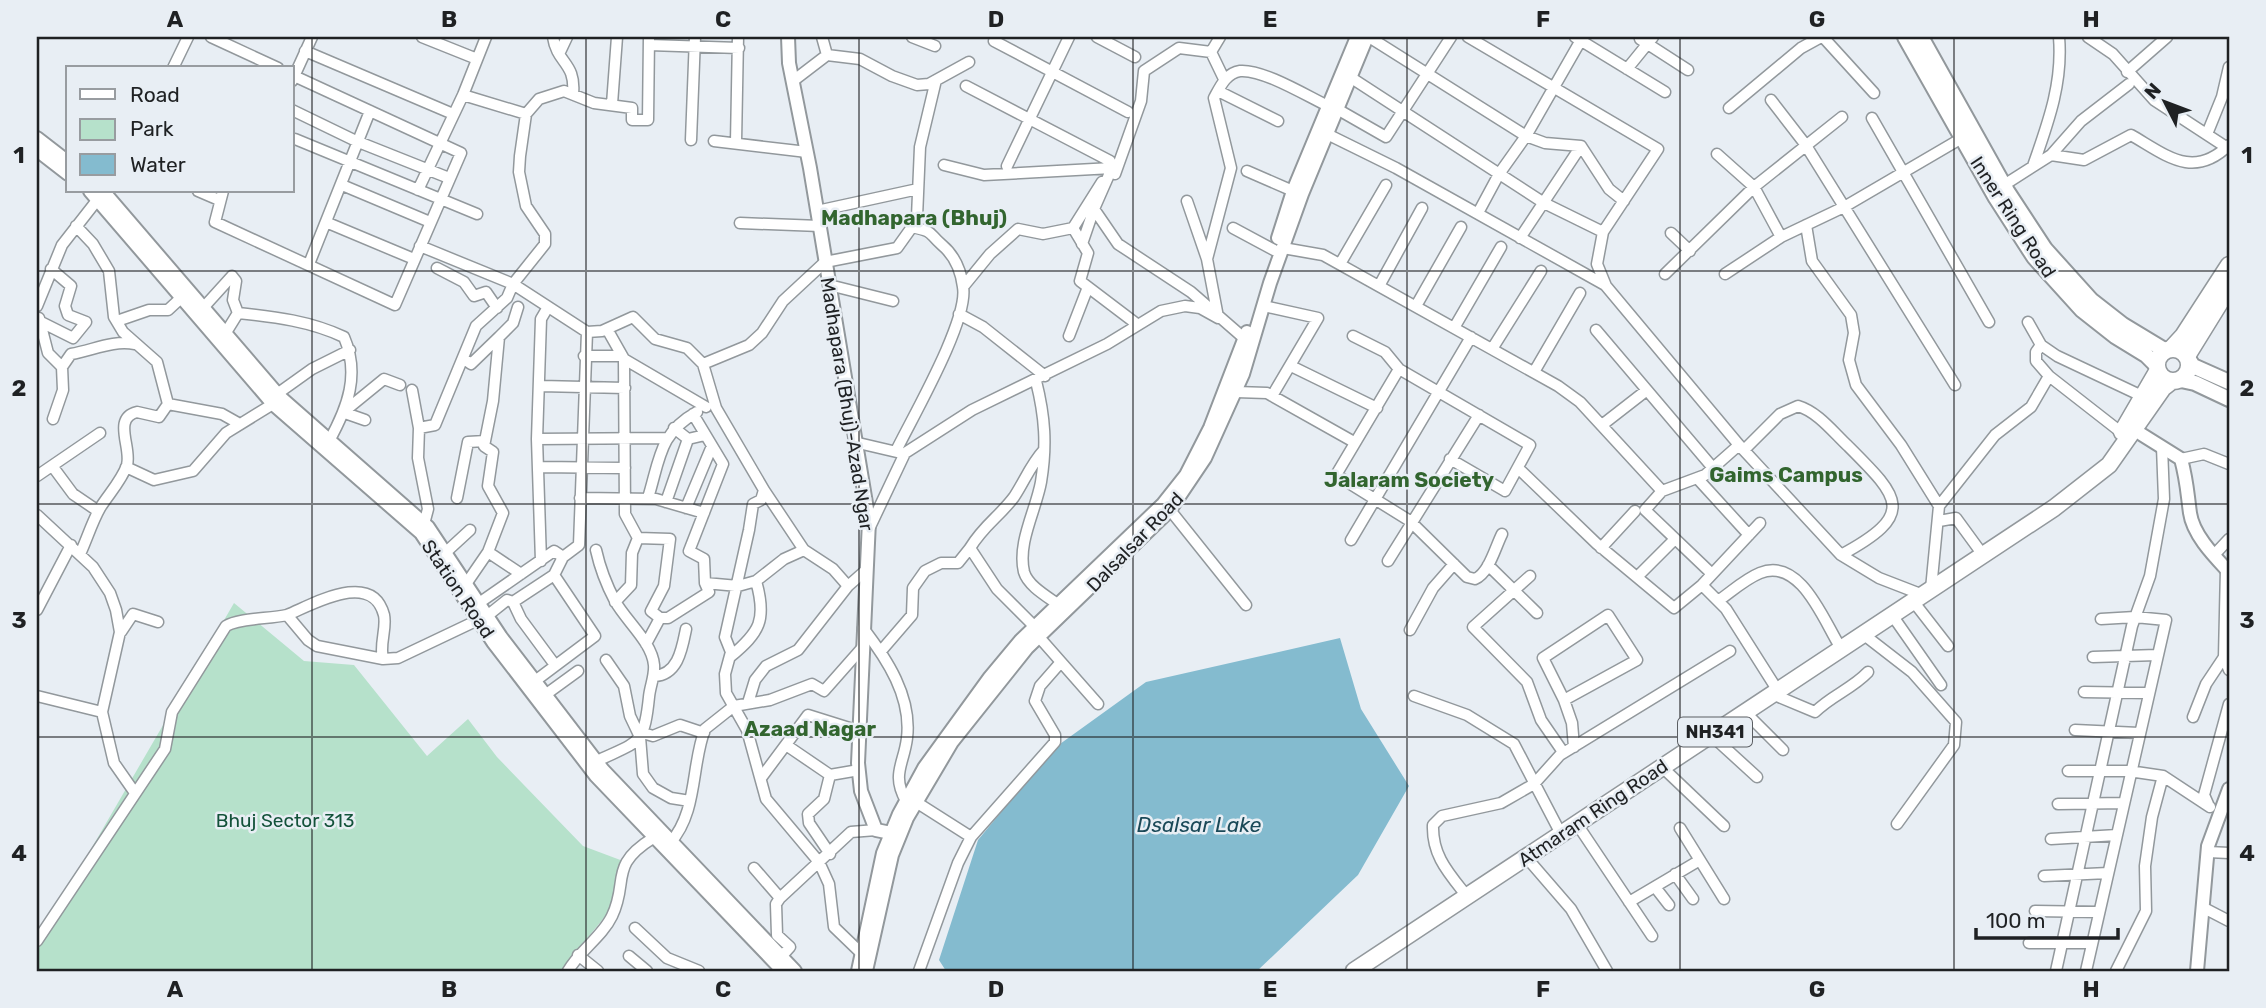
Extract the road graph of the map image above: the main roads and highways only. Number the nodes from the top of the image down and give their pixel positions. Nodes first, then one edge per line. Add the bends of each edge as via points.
1 (1905, 37) edge
2 (1921, 37) edge
3 (2229, 265) edge
4 (2229, 289) edge
5 (2168, 350) junction
6 (2188, 358) junction
7 (2157, 368) junction
8 (2176, 380) junction
9 (2229, 382) edge
10 (2229, 399) edge
11 (2075, 491) junction
12 (1354, 971) edge

1 - 7 main road, Inner Ring Road via 1996,198 2053,281 2082,310 2146,355
2 - 5 main road, Inner Ring Road via 2004,185 2063,272 2123,325
3 - 5 highway, NH341 via 2183,336
4 - 6 highway, NH341
5 - 6 highway via 2180,350
5 - 7 highway, NH341
6 - 8 highway, NH341 via 2187,374
6 - 9 main road via 2193,366
7 - 8 highway via 2163,378
7 - 11 highway, Atmaram Ring Road / NH341 via 2122,433
8 - 10 main road via 2196,383
8 - 11 highway, Atmaram Ring Road / NH341 via 2109,466
11 - 12 highway, Atmaram Ring Road / NH341

